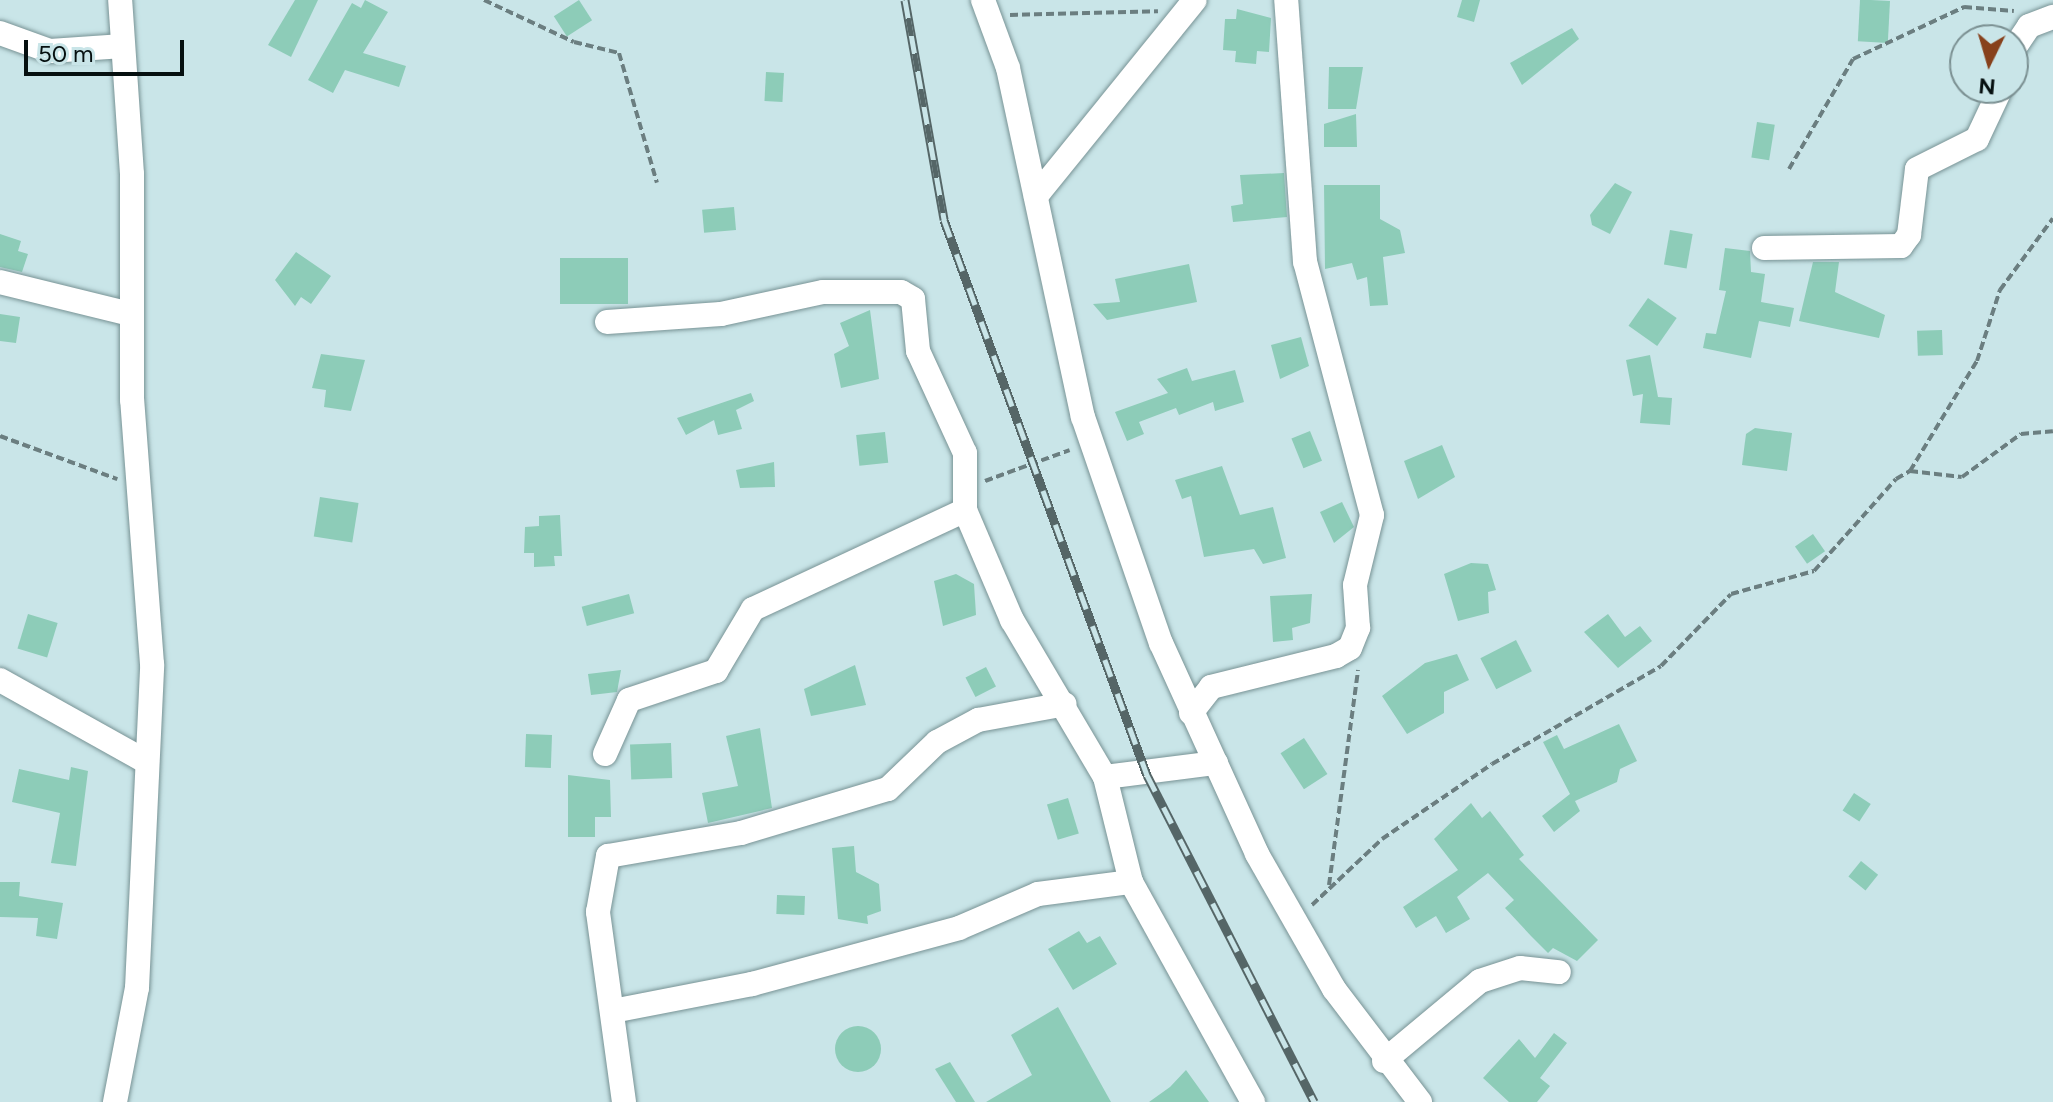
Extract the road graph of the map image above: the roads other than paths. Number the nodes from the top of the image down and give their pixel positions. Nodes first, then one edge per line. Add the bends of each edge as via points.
1 (120, 0) edge
2 (1286, 0) edge
3 (1189, 6) edge
4 (988, 11) edge
5 (2048, 18) edge
6 (0, 33) edge
7 (2029, 35) edge
8 (123, 46) junction
9 (1993, 104) edge
10 (1036, 196) junction
11 (1764, 248) dead end
12 (0, 282) edge
13 (130, 314) junction
14 (607, 322) dead end
15 (967, 498) junction
16 (0, 680) edge
17 (1065, 704) junction
18 (1191, 713) junction
19 (605, 754) dead end
20 (147, 762) junction
21 (1216, 763) junction
22 (1105, 777) junction
23 (1131, 882) junction
24 (1559, 972) dead end
25 (613, 1011) junction
26 (1384, 1061) junction
27 (115, 1102) edge
28 (624, 1102) edge
29 (1253, 1102) edge
30 (1420, 1102) edge

1 - 8 street
2 - 18 street via 1305,262 1372,515 1350,648 1211,687
3 - 10 street
4 - 10 street
5 - 7 street
6 - 8 street via 50,51
8 - 13 street
9 - 11 street via 1977,139 1917,169 1909,235 1901,246
10 - 18 street via 1085,423
12 - 13 street
13 - 20 street via 152,664
14 - 15 street via 721,314 823,292 901,292 913,299 918,351 965,453
15 - 17 street via 1012,620
15 - 19 street via 753,609 716,671 629,700
16 - 20 street
17 - 22 street
17 - 25 street via 978,720 937,742 900,782 876,793 741,833 608,856 598,912
18 - 21 street
20 - 27 street via 137,988
21 - 22 street
21 - 26 street via 1296,920
22 - 23 street
23 - 25 street via 1038,894 959,928 752,984
23 - 29 street
24 - 26 street via 1520,968 1480,981
25 - 28 street
26 - 30 street

